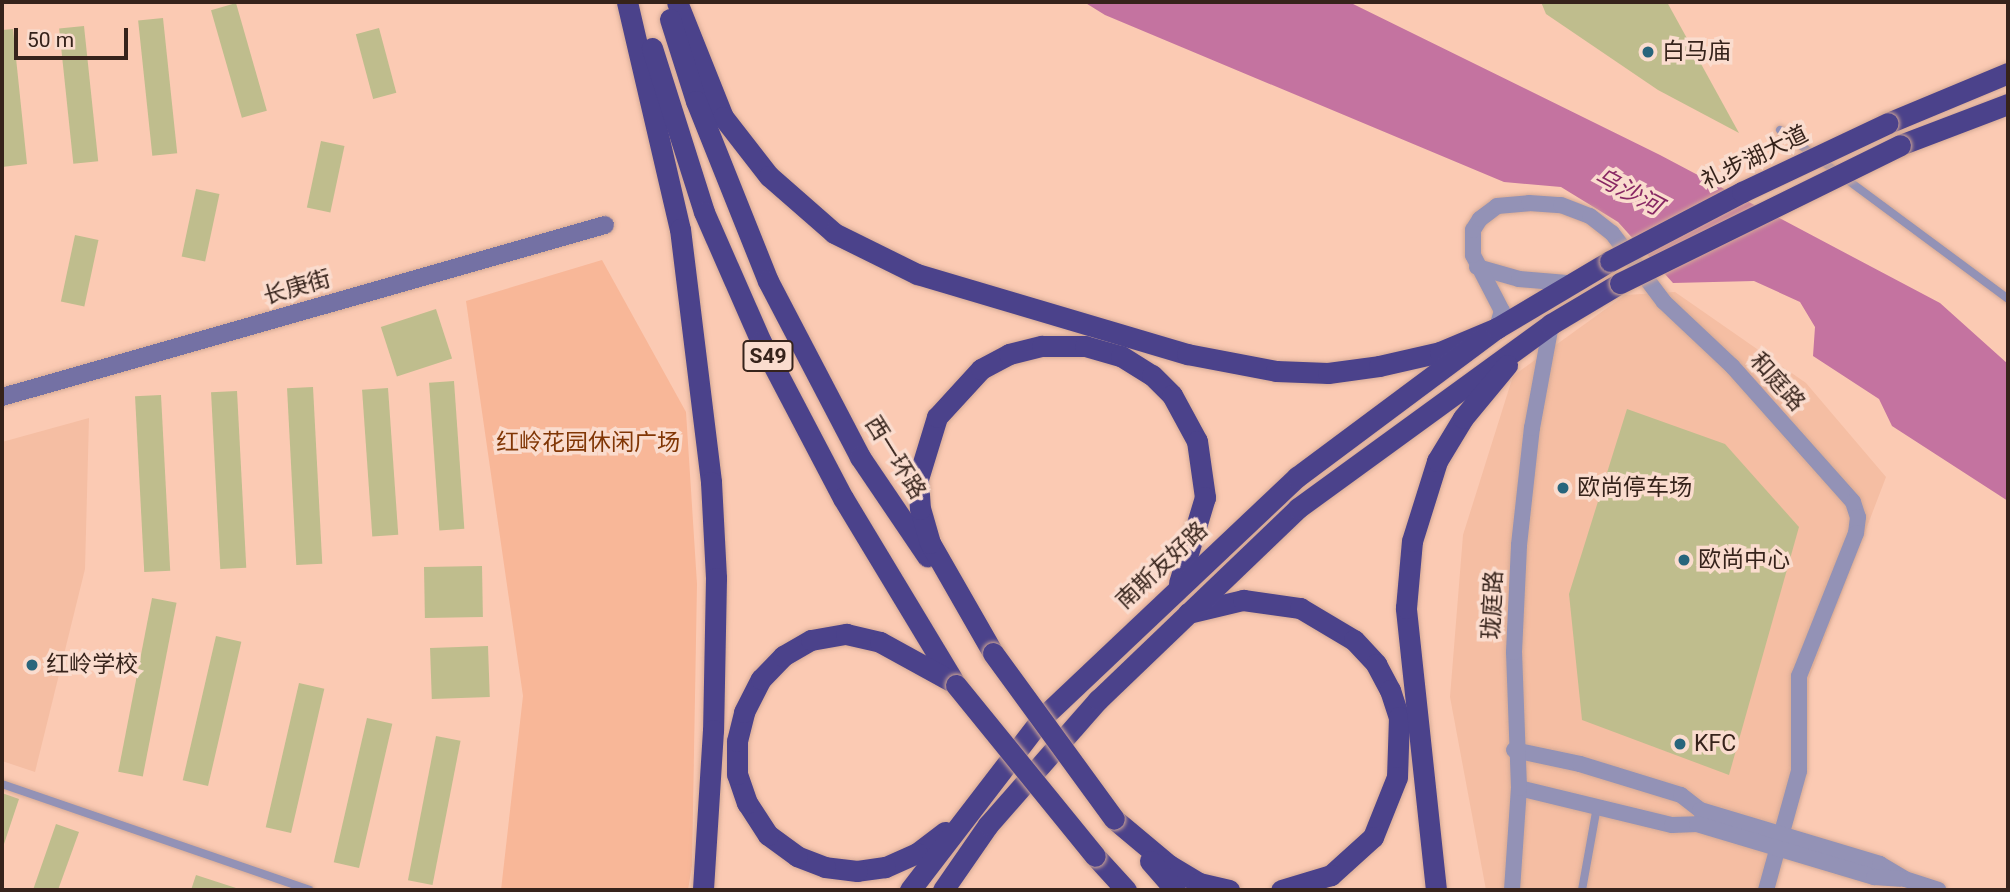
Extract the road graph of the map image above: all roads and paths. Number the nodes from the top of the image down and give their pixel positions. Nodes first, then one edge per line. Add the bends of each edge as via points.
1 (627, 2) edge
2 (638, 2) edge
3 (665, 2) edge
4 (677, 2) edge
5 (2008, 74) edge
6 (2008, 104) edge
7 (1780, 130) dead end
8 (605, 225) dead end
9 (1477, 267) junction
10 (1567, 283) junction
11 (2008, 299) edge
12 (1551, 324) junction
13 (1497, 328) junction
14 (1524, 343) junction
15 (2, 397) edge
16 (1177, 587) junction
17 (1186, 614) junction
18 (993, 653) junction
19 (956, 685) junction
20 (1514, 750) junction
21 (2, 784) edge
22 (1519, 788) junction
23 (1597, 807) junction
24 (1114, 819) junction
25 (961, 820) junction
26 (1780, 841) junction
27 (1095, 856) junction
28 (309, 890) edge
29 (703, 890) edge
30 (910, 890) edge
31 (943, 890) edge
32 (1114, 890) edge
33 (1126, 890) edge
34 (1175, 890) edge
35 (1228, 890) edge
36 (1281, 890) edge
37 (1436, 890) edge
38 (1512, 890) edge
39 (1582, 890) edge
40 (1766, 890) edge
41 (1938, 890) edge

1 - 29 highway via 680,229 711,482 716,578
2 - 19 highway, S49 via 704,212 761,342 843,498
3 - 18 highway, 西一环路 / S49 via 696,101 768,281 860,457
4 - 13 highway via 723,117 761,167 834,233 917,274 1187,354 1276,371 1328,373 1379,366 1440,352
5 - 10 highway, 礼步湖大道, bridge via 1888,123 1742,192
6 - 12 highway, bridge via 1900,145 1620,283
7 - 11 lane
8 - 15 street, 长庚街
9 - 10 street via 1519,279
9 - 13 street, 和庭路 via 1502,311
9 - 26 street, 和庭路 via 1473,230 1497,206 1549,203 1590,216 1612,233 1664,302 1732,366 1853,502 1858,517 1856,533 1800,676 1799,771
10 - 13 highway, 礼步湖大道
12 - 14 highway
12 - 20 street, 珑庭路 via 1532,428 1519,545
13 - 16 highway, 南斯友好路 via 1297,477
14 - 17 highway via 1298,508
14 - 37 highway via 1464,418 1437,461 1412,541 1406,608
16 - 18 highway via 1205,497 1197,441 1172,395 1152,375 1121,356 1085,346 1042,345 1009,354 981,369 937,417 918,479 920,509 930,543
16 - 25 highway, 南斯友好路 via 1042,718
17 - 31 highway via 988,825
17 - 36 highway via 1243,600 1300,608 1354,640 1376,664 1390,690 1399,717 1397,777 1373,837 1331,875
18 - 24 highway, 西一环路 / S49, bridge
19 - 25 highway via 880,642 846,634 811,640 783,656 761,679 744,712 737,774 747,803 768,835 797,856 825,867 857,871 885,867 917,853
19 - 27 highway, S49, bridge
20 - 22 street, 珑庭路
20 - 26 street via 1681,795 1700,810
21 - 28 lane
22 - 23 street
22 - 38 street, 珑庭路
23 - 26 street via 1672,825 1698,824
23 - 39 lane
24 - 34 highway, 西一环路 / S49
24 - 35 highway via 1169,865 1199,883
25 - 30 highway, 南斯友好路
26 - 40 street
26 - 41 street via 1880,864
27 - 32 highway
27 - 33 highway, S49

